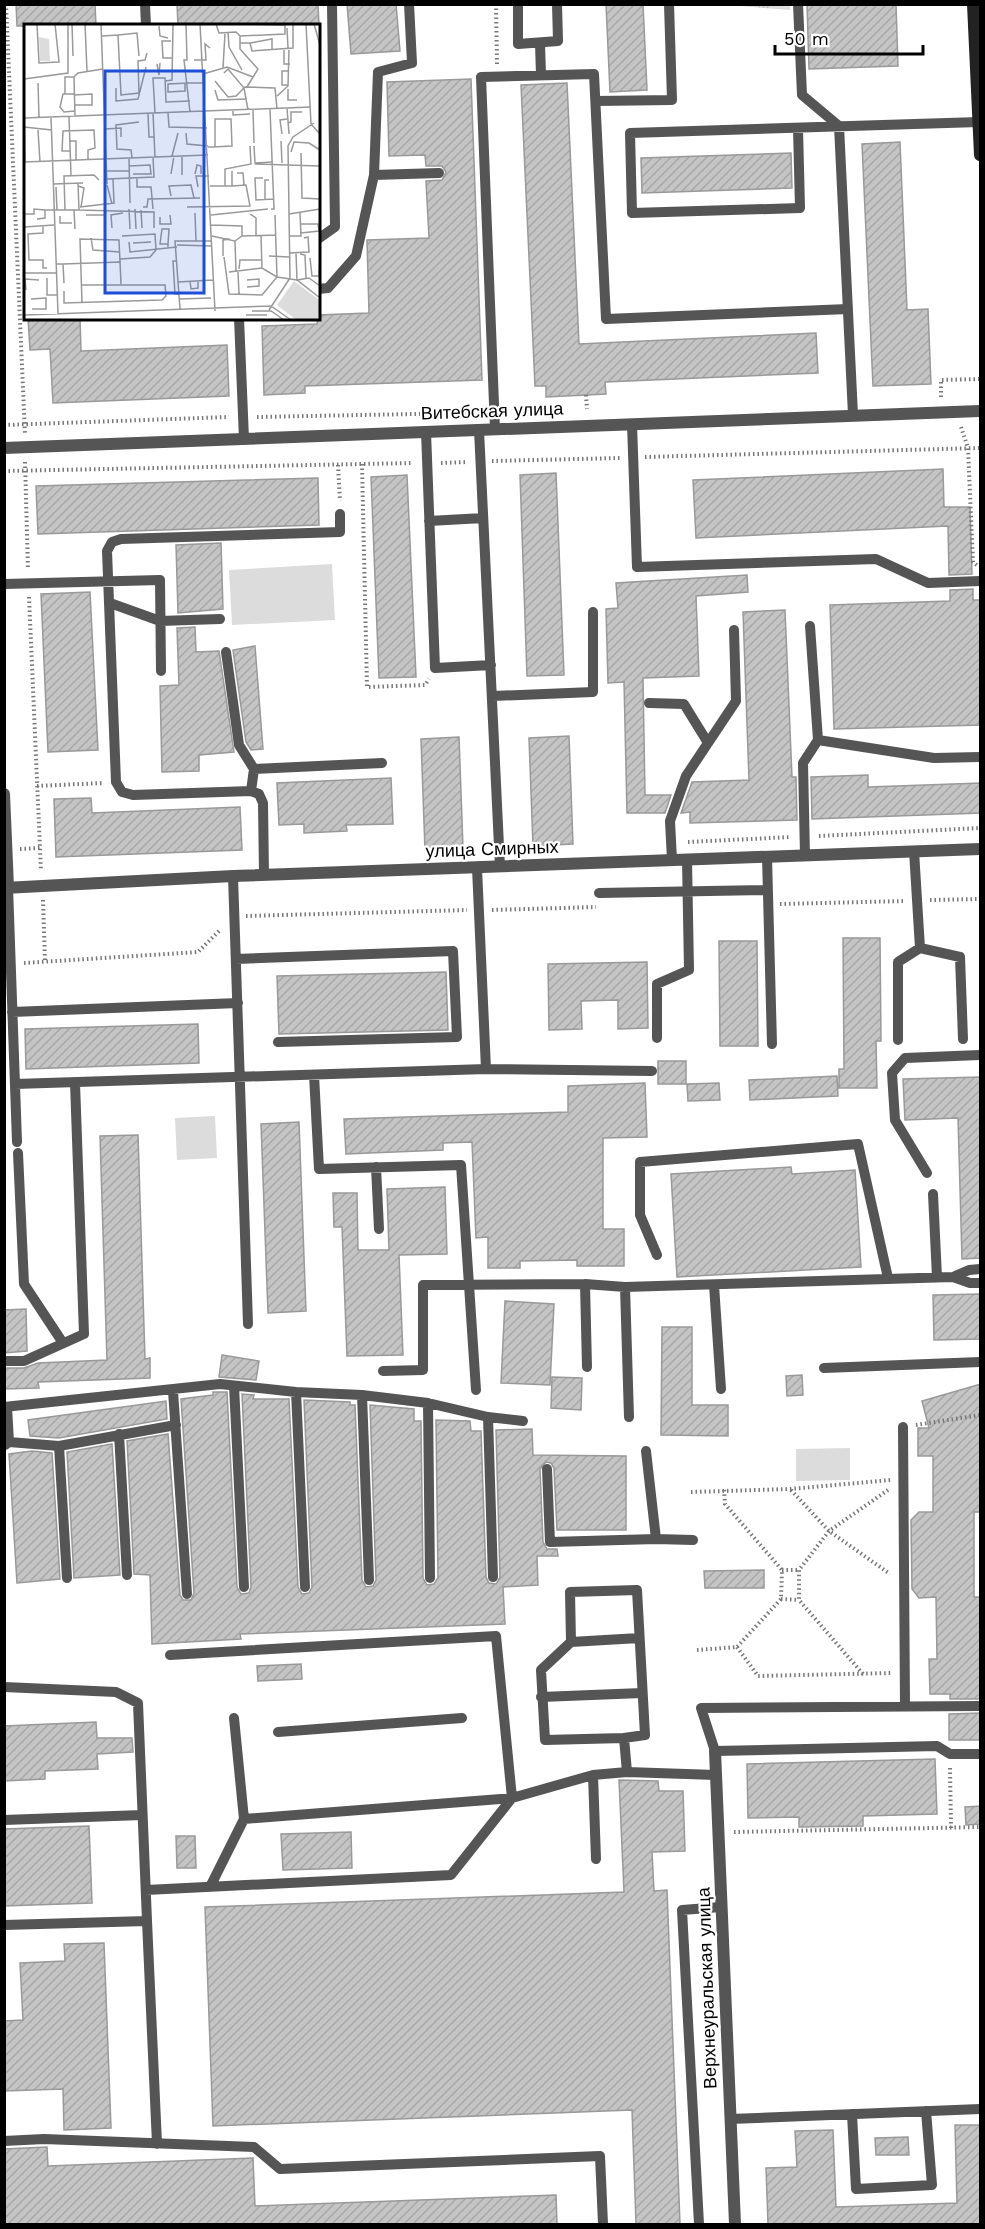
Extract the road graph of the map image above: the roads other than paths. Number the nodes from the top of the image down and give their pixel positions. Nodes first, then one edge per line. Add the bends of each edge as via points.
1 (145, 4) edge
2 (332, 4) edge
3 (409, 4) edge
4 (518, 4) edge
5 (556, 4) edge
6 (669, 4) edge
7 (798, 4) edge
8 (973, 4) edge
9 (146, 24) edge
10 (977, 35) edge
11 (540, 43) junction
12 (541, 75) junction
13 (596, 101) junction
14 (979, 122) junction
15 (839, 126) junction
16 (798, 128) junction
17 (981, 155) edge
18 (440, 173) dead end
19 (374, 175) junction
20 (320, 238) edge
21 (320, 289) edge
22 (848, 309) junction
23 (238, 320) edge
24 (981, 411) edge
25 (853, 415) junction
26 (632, 424) junction
27 (495, 429) junction
28 (480, 430) junction
29 (426, 432) junction
30 (244, 439) junction
31 (4, 448) edge
32 (340, 514) road end
33 (483, 518) junction
34 (429, 521) junction
35 (109, 581) junction
36 (981, 581) edge
37 (4, 584) edge
38 (110, 603) junction
39 (593, 612) dead end
40 (220, 619) dead end
41 (160, 621) junction
42 (810, 626) dead end
43 (734, 630) dead end
44 (226, 652) dead end
45 (491, 665) junction
46 (161, 671) dead end
47 (493, 696) junction
48 (649, 703) dead end
49 (818, 740) junction
50 (708, 743) junction
51 (981, 757) edge
52 (382, 763) dead end
53 (254, 769) junction
54 (251, 791) junction
55 (4, 794) edge
56 (981, 849) edge
57 (914, 851) junction
58 (805, 855) junction
59 (767, 857) junction
60 (672, 860) junction
61 (687, 860) junction
62 (500, 867) junction
63 (477, 868) junction
64 (264, 875) junction
65 (233, 876) junction
66 (6, 887) edge
67 (768, 890) junction
68 (687, 892) junction
69 (599, 893) dead end
70 (920, 948) junction
71 (236, 959) junction
72 (238, 1003) junction
73 (12, 1012) junction
74 (657, 1038) dead end
75 (963, 1039) dead end
76 (898, 1040) dead end
77 (278, 1042) dead end
78 (772, 1044) dead end
79 (981, 1055) edge
80 (486, 1069) junction
81 (652, 1071) dead end
82 (314, 1074) junction
83 (241, 1077) junction
84 (75, 1083) junction
85 (15, 1084) junction
86 (376, 1167) junction
87 (927, 1173) dead end
88 (933, 1194) dead end
89 (379, 1229) dead end
90 (657, 1255) dead end
91 (981, 1269) edge
92 (937, 1277) junction
93 (952, 1277) junction
94 (888, 1278) junction
95 (468, 1283) junction
96 (981, 1283) edge
97 (585, 1284) junction
98 (714, 1285) junction
99 (625, 1287) junction
100 (248, 1324) dead end
101 (63, 1343) junction
102 (4, 1361) edge
103 (981, 1362) edge
104 (587, 1367) dead end
105 (824, 1368) dead end
106 (383, 1371) dead end
107 (234, 1386) junction
108 (721, 1389) dead end
109 (476, 1390) dead end
110 (173, 1391) junction
111 (296, 1392) junction
112 (362, 1395) junction
113 (428, 1403) junction
114 (6, 1407) edge
115 (488, 1417) junction
116 (629, 1417) dead end
117 (523, 1421) dead end
118 (176, 1425) junction
119 (903, 1427) dead end
120 (119, 1434) junction
121 (7, 1444) edge
122 (59, 1446) junction
123 (646, 1451) dead end
124 (547, 1468) dead end
125 (656, 1539) junction
126 (693, 1540) dead end
127 (127, 1575) dead end
128 (493, 1577) dead end
129 (67, 1578) dead end
130 (430, 1578) dead end
131 (369, 1580) dead end
132 (244, 1587) dead end
133 (305, 1587) dead end
134 (187, 1594) dead end
135 (639, 1638) junction
136 (571, 1642) junction
137 (170, 1655) dead end
138 (4, 1687) edge
139 (642, 1693) junction
140 (541, 1697) junction
141 (905, 1705) junction
142 (981, 1706) edge
143 (234, 1718) dead end
144 (462, 1718) dead end
145 (278, 1732) dead end
146 (624, 1738) junction
147 (715, 1751) junction
148 (981, 1754) edge
149 (627, 1772) junction
150 (593, 1775) junction
151 (716, 1775) junction
152 (512, 1798) junction
153 (142, 1815) junction
154 (244, 1819) junction
155 (4, 1820) edge
156 (596, 1859) dead end
157 (211, 1885) junction
158 (146, 1890) junction
159 (721, 1907) junction
160 (147, 1921) junction
161 (4, 1925) edge
162 (981, 2109) edge
163 (926, 2111) junction
164 (852, 2114) junction
165 (730, 2119) junction
166 (4, 2141) edge
167 (157, 2144) junction
168 (603, 2224) edge
169 (699, 2224) edge
170 (735, 2224) edge

1 - 9 lane
2 - 20 lane via 336,227
3 - 19 lane via 412,63 378,72
4 - 11 lane via 518,44
5 - 11 lane via 558,41
6 - 13 lane via 672,100
7 - 15 lane via 802,95
8 - 10 main road
10 - 14 main road
11 - 12 lane
12 - 13 lane via 594,74
12 - 27 lane via 481,77
13 - 22 lane via 606,320
14 - 15 lane
14 - 17 main road
15 - 16 lane
15 - 22 lane
16 - 16 lane via 800,208 632,213 630,133
18 - 19 lane
19 - 21 lane via 356,256 328,288
22 - 25 lane
23 - 30 lane
24 - 25 street, Витебская улица
25 - 26 street, Витебская улица
26 - 27 street, Витебская улица
26 - 36 lane via 637,567 876,559 928,583
27 - 28 street, Витебская улица
28 - 29 street, Витебская улица
28 - 33 lane
29 - 30 street, Витебская улица
29 - 34 lane
30 - 31 street, Витебская улица
32 - 35 lane via 340,532 121,539 112,542 107,551
33 - 34 lane
33 - 45 lane
34 - 45 lane via 435,668
35 - 37 lane
35 - 38 lane
35 - 41 lane via 160,580
38 - 41 lane
38 - 54 lane via 116,782 122,792 134,795
39 - 47 lane via 593,692
40 - 41 lane
41 - 46 lane
42 - 49 lane
43 - 50 lane via 736,701
44 - 53 lane via 239,746
45 - 47 lane
47 - 62 lane
48 - 50 lane via 684,704
49 - 51 lane via 934,758
49 - 58 lane via 803,763
50 - 60 lane via 686,776 670,821
52 - 53 lane
53 - 54 lane
54 - 64 lane via 259,794 262,803
55 - 66 street
56 - 57 street, улица Смирных
57 - 58 street, улица Смирных
57 - 70 lane
58 - 59 street, улица Смирных
59 - 61 street, улица Смирных
59 - 67 lane
60 - 61 street, улица Смирных
60 - 62 street, улица Смирных
61 - 68 lane
62 - 63 street, улица Смирных
63 - 64 street, улица Смирных
63 - 80 lane
64 - 65 street, улица Смирных
65 - 66 street, улица Смирных
65 - 71 lane
66 - 73 lane
67 - 68 lane
67 - 78 lane
68 - 69 lane
68 - 74 lane via 689,970 657,984
70 - 75 lane via 960,957
70 - 76 lane via 898,962
71 - 72 lane
71 - 77 lane via 453,951 457,1036
72 - 73 lane
72 - 83 lane
73 - 85 lane
79 - 87 lane via 905,1058 892,1073 894,1120
80 - 81 lane
80 - 82 lane
82 - 83 lane
82 - 86 lane via 319,1168
83 - 84 lane
83 - 100 lane
84 - 85 lane
84 - 101 lane via 84,1334
85 - 101 lane via 24,1284
86 - 89 lane
86 - 95 lane via 461,1165
88 - 92 lane
90 - 94 lane via 640,1215 640,1162 858,1144
91 - 93 lane
92 - 93 lane
92 - 94 lane
93 - 96 lane
94 - 98 lane
95 - 97 lane
95 - 106 lane via 423,1285 423,1370
95 - 109 lane
97 - 99 lane
97 - 104 lane
98 - 99 lane
98 - 108 lane
99 - 116 lane
101 - 102 lane via 24,1361
103 - 105 lane
107 - 110 lane via 220,1384
107 - 111 lane
107 - 132 lane
110 - 114 lane
110 - 118 lane
111 - 112 lane
111 - 133 lane
112 - 113 lane
112 - 131 lane
113 - 115 lane
113 - 130 lane
114 - 121 lane
115 - 117 lane
115 - 128 lane
118 - 120 lane
118 - 134 lane
119 - 141 lane
120 - 122 lane
120 - 127 lane
121 - 122 lane
122 - 129 lane
123 - 125 lane
124 - 125 lane via 550,1542
125 - 126 lane
135 - 136 lane
135 - 136 lane via 637,1590 570,1592
135 - 139 lane
136 - 140 lane via 541,1670
137 - 152 lane via 496,1636
138 - 153 lane via 116,1692 138,1702
139 - 140 lane
139 - 146 lane via 645,1735
140 - 146 lane via 545,1740
141 - 142 lane
141 - 147 lane via 701,1708
143 - 154 lane
144 - 145 lane
146 - 149 lane
147 - 148 lane via 937,1746 950,1754
147 - 151 street, Верхнеуральская улица
149 - 150 lane
149 - 151 lane
150 - 152 lane
150 - 156 lane
151 - 159 street, Верхнеуральская улица
152 - 154 lane
152 - 157 lane via 451,1875
153 - 155 lane
153 - 158 lane
154 - 157 lane
157 - 158 lane
158 - 160 lane
159 - 165 street, Верхнеуральская улица
159 - 169 lane via 682,1910
160 - 161 lane
160 - 167 lane
162 - 163 lane
163 - 164 lane
163 - 164 lane via 932,2185 856,2189
164 - 165 lane
165 - 170 street, Верхнеуральская улица
166 - 167 lane
167 - 168 lane via 254,2147 280,2169 600,2156

